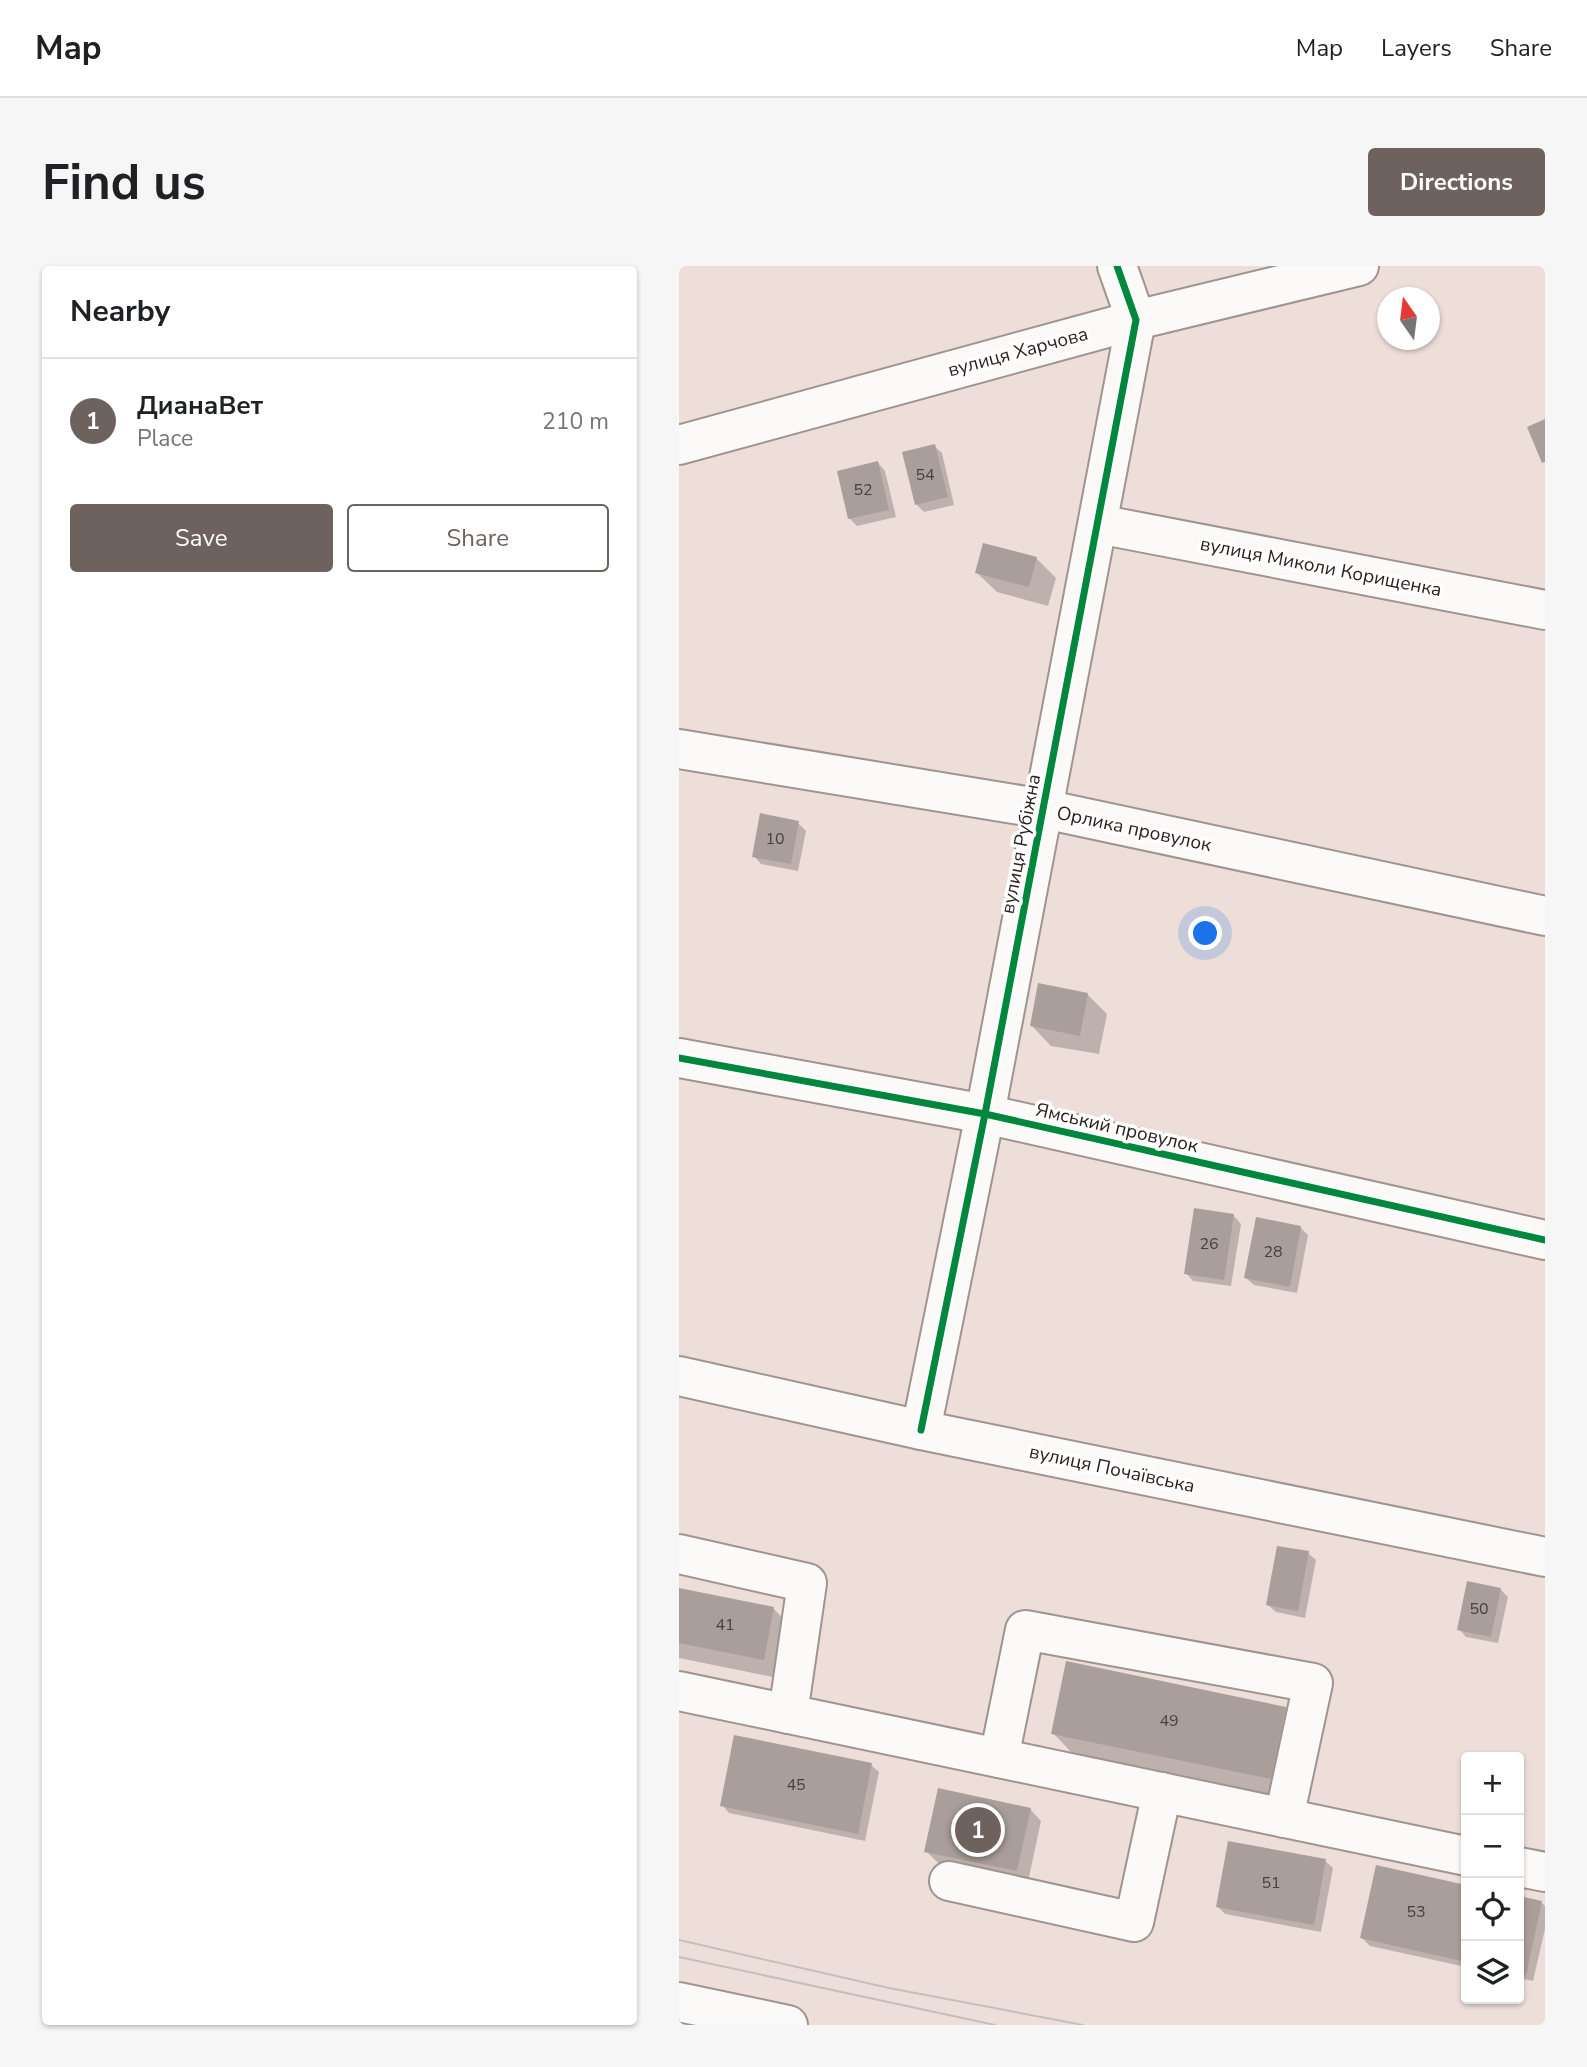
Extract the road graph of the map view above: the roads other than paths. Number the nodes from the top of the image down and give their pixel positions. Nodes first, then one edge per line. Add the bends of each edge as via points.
1 (1117, 266) edge
2 (1359, 266) edge
3 (1136, 320) junction
4 (679, 445) edge
5 (1098, 524) junction
6 (1545, 610) edge
7 (679, 749) edge
8 (1044, 810) junction
9 (1545, 916) edge
10 (679, 1058) edge
11 (985, 1114) junction
12 (1545, 1240) edge
13 (679, 1377) edge
14 (921, 1430) junction
15 (679, 1554) edge
16 (1545, 1557) edge
17 (679, 1691) edge
18 (788, 1714) junction
19 (999, 1758) junction
20 (1162, 1792) junction
21 (1284, 1818) junction
22 (1461, 1855) edge
23 (1524, 1868) edge
24 (1545, 1872) edge
25 (949, 1881) dead end
26 (679, 2002) edge
27 (788, 2025) edge

1 - 3 street, вулиця Рубіжна
2 - 3 street, вулиця Харчова
3 - 4 street, вулиця Харчова
3 - 5 street, вулиця Рубіжна
5 - 6 street, вулиця Миколи Корищенка
5 - 8 street, вулиця Рубіжна
7 - 8 street, Орлика провулок
8 - 9 street, Орлика провулок
8 - 11 street, вулиця Рубіжна
10 - 11 street, Ямський провулок
11 - 12 street, Ямський провулок
11 - 14 street, вулиця Рубіжна
13 - 14 street, вулиця Почаївська
14 - 16 street, вулиця Почаївська
15 - 18 street via 807,1583
17 - 18 street
18 - 19 street
19 - 20 street
19 - 21 street via 1025,1630 1313,1683
20 - 21 street
20 - 25 street via 1134,1922
21 - 22 street
23 - 24 street
26 - 27 street

